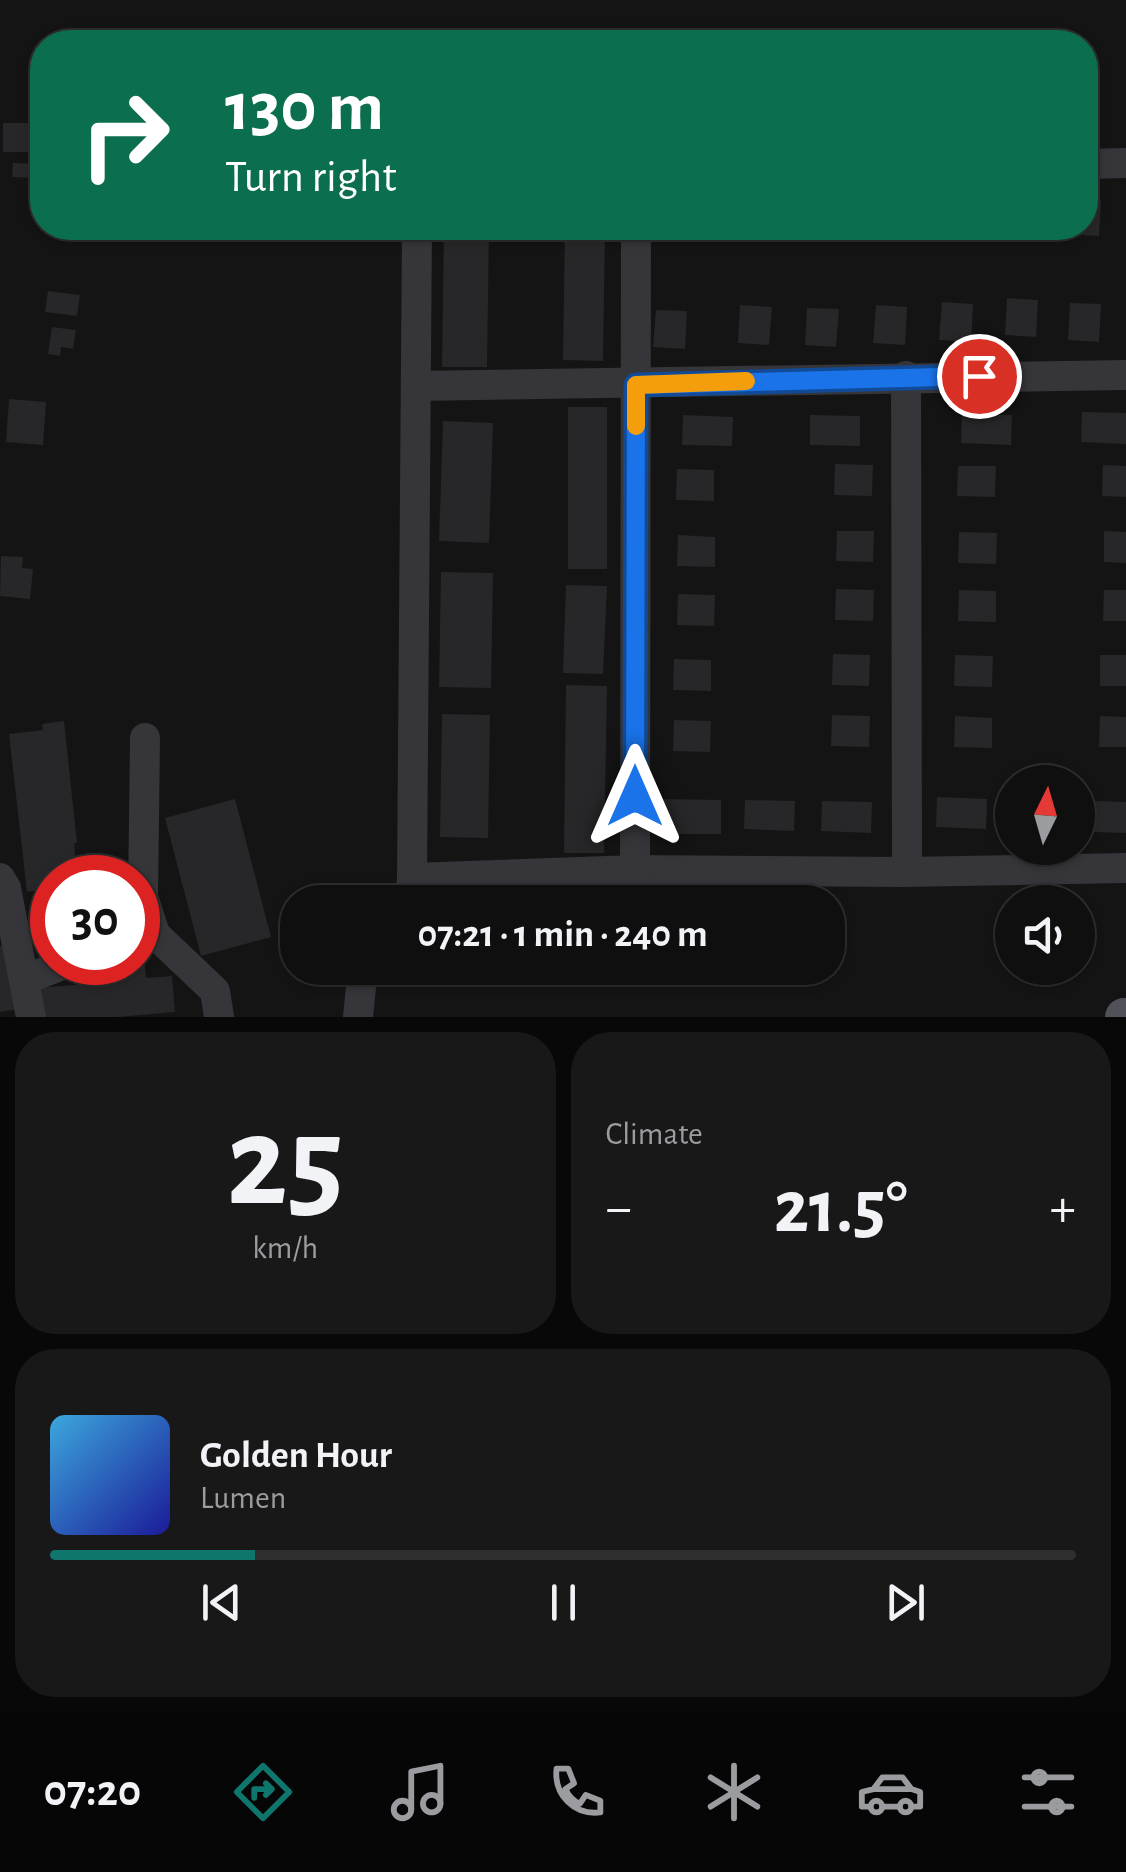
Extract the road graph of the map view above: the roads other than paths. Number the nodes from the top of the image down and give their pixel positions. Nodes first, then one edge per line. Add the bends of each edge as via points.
1 (1126, 163) edge
2 (1098, 164) edge
3 (418, 240) edge
4 (636, 240) edge
5 (1126, 375) edge
6 (906, 376) junction
7 (636, 385) junction
8 (416, 386) junction
9 (145, 738) dead end
10 (143, 855) edge
11 (1126, 868) edge
12 (635, 870) junction
13 (907, 872) junction
14 (0, 878) edge
15 (411, 885) edge
16 (467, 885) edge
17 (160, 946) edge
18 (30, 978) edge
19 (24, 980) junction
20 (362, 985) edge
21 (32, 1017) edge
22 (219, 1017) edge
23 (358, 1017) edge

1 - 2 street
3 - 8 street
4 - 7 street
5 - 6 street
6 - 7 street
6 - 13 street
7 - 8 street
7 - 12 street
8 - 15 street
9 - 10 street
11 - 13 street
12 - 13 street
12 - 16 street
14 - 19 street
17 - 22 street via 215,992
18 - 19 street
19 - 21 street
20 - 23 street

